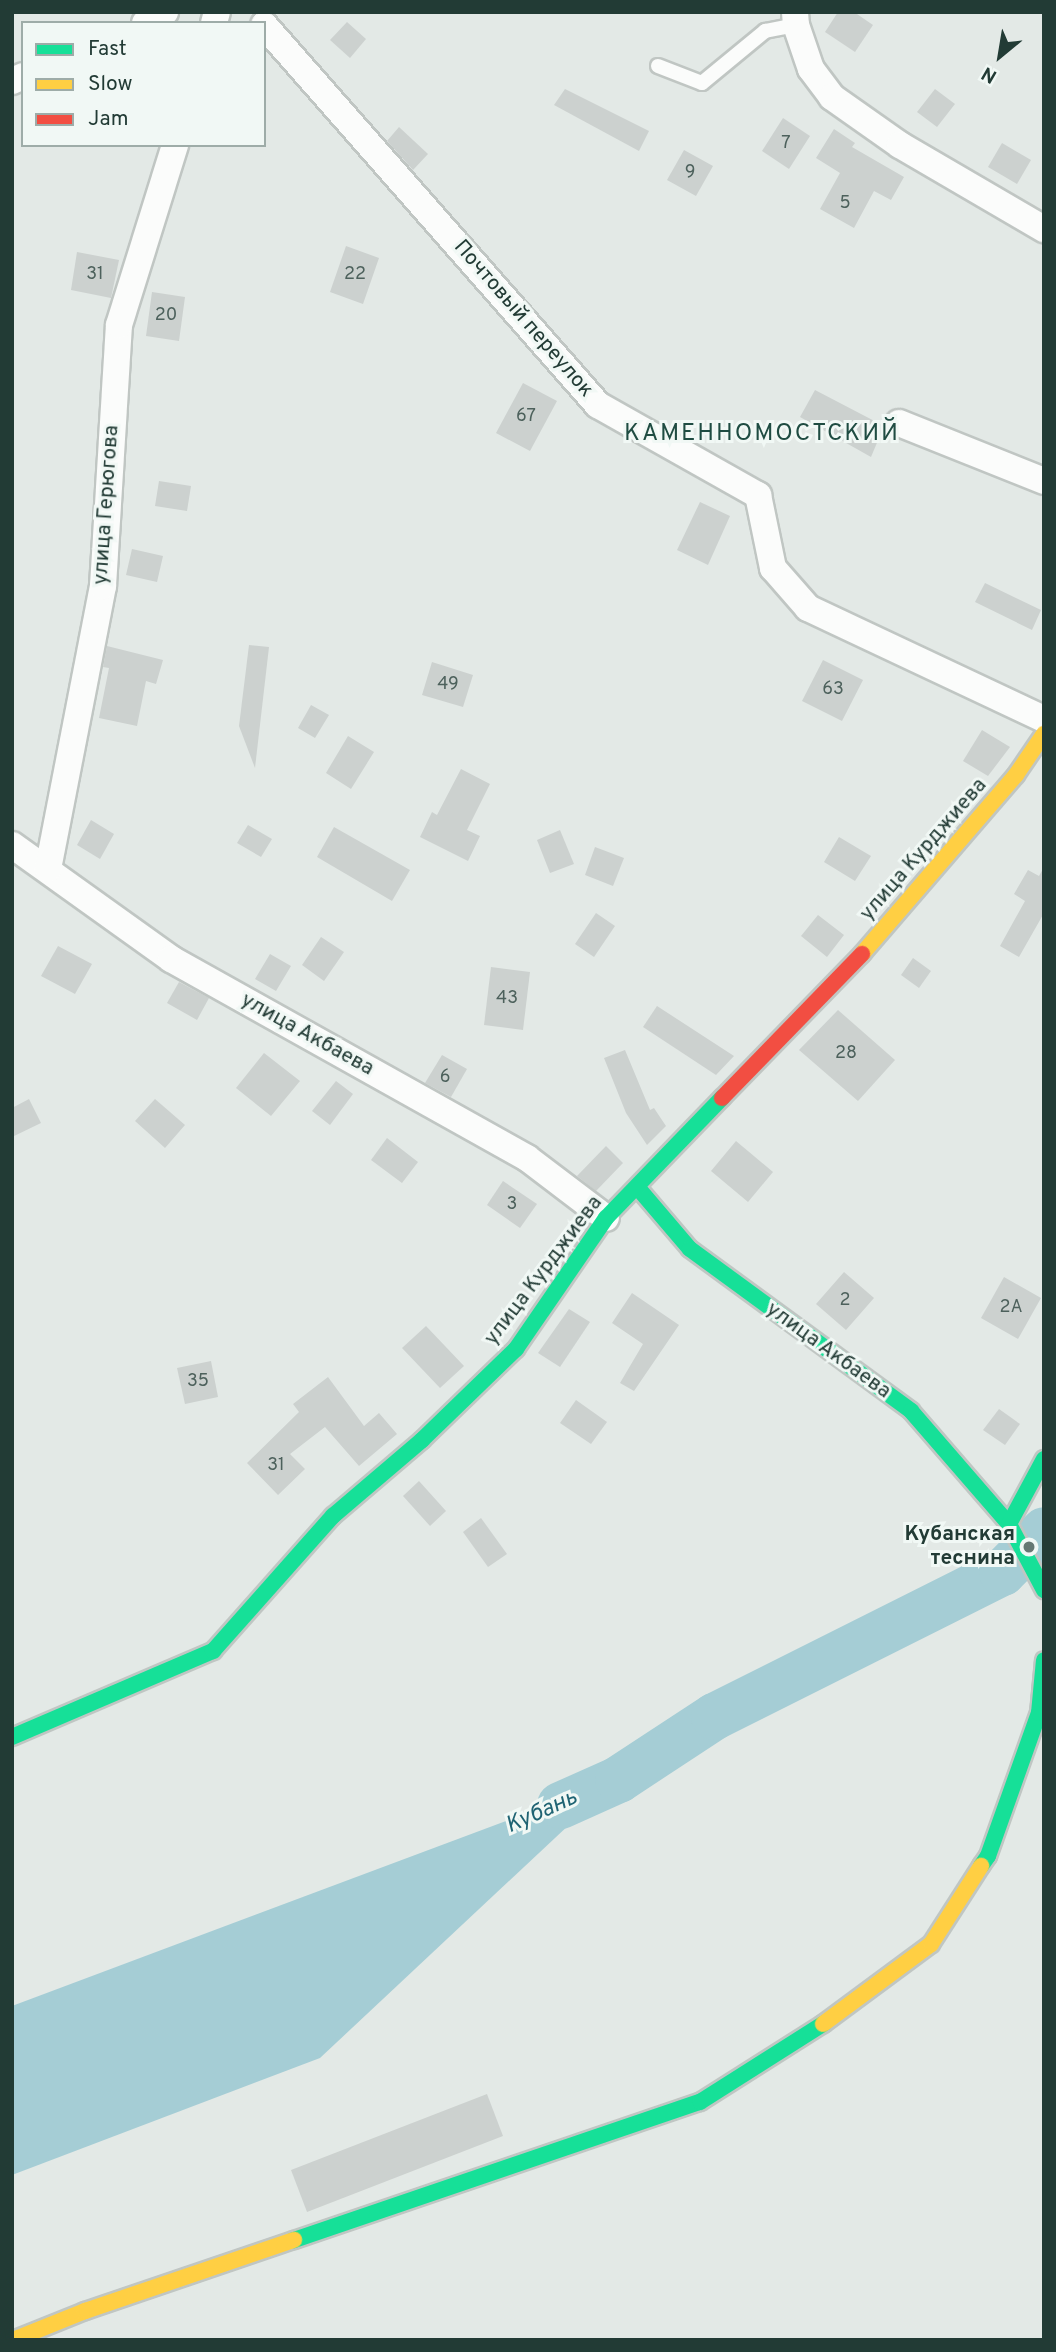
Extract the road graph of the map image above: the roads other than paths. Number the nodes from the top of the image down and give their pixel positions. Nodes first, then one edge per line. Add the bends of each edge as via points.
1 (165, 12) edge
2 (795, 19) edge
3 (149, 21) edge
4 (266, 27) edge
5 (658, 66) dead end
6 (174, 147) edge
7 (1044, 229) edge
8 (900, 423) dead end
9 (1044, 481) edge
10 (1044, 719) edge
11 (1044, 734) edge
12 (1044, 760) edge
13 (1016, 775) junction
14 (12, 845) edge
15 (48, 869) junction
16 (638, 1188) junction
17 (606, 1218) junction
18 (1044, 1460) edge
19 (1009, 1524) junction
20 (1044, 1590) edge
21 (1044, 1660) edge
22 (12, 1737) edge
23 (13, 2340) edge

1 - 3 street
2 - 5 lane via 765,31 702,83
2 - 7 street via 811,69 832,97 900,145
4 - 10 street, Почтовый переулок via 598,405 758,495 773,568 808,608
6 - 15 street, улица Герюгова via 119,325 103,586
8 - 9 street
11 - 13 street, улица Курджиева
12 - 13 street, улица Курджиева via 1032,757
13 - 16 street, улица Курджиева via 856,961
14 - 15 street, улица Акбаева
15 - 17 street, улица Акбаева via 171,959 527,1158
16 - 17 street, улица Курджиева
16 - 19 street, улица Акбаева via 690,1249 911,1411
17 - 22 street, улица Курджиева via 516,1349 422,1440 333,1516 213,1651
18 - 19 street
19 - 20 street, улица Акбаева
21 - 23 street via 1039,1713 988,1856 931,1944 819,2027 700,2102 85,2311

